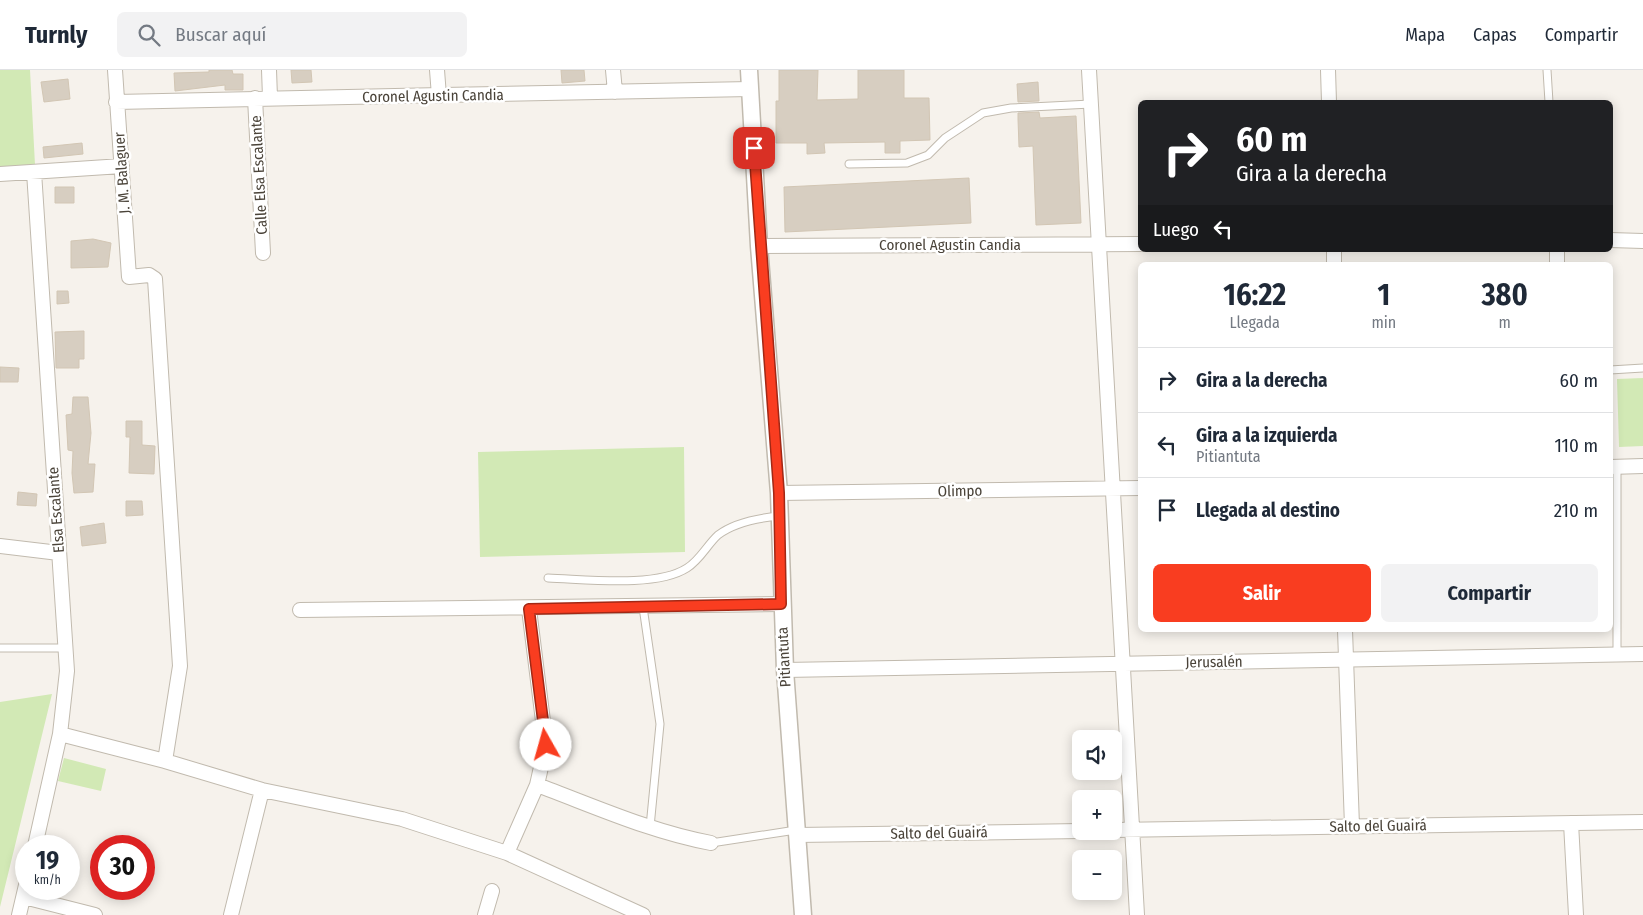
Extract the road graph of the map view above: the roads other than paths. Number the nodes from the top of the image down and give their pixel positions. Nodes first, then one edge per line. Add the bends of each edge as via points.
1 (115, 70) edge
2 (269, 70) edge
3 (437, 70) edge
4 (613, 70) edge
5 (750, 70) edge
6 (1089, 70) edge
7 (1328, 70) edge
8 (1547, 70) edge
9 (750, 89) junction
10 (614, 92) junction
11 (439, 96) junction
12 (270, 97) junction
13 (255, 98) junction
14 (1329, 100) edge
15 (1549, 100) edge
16 (116, 102) junction
17 (1091, 104) junction
18 (849, 164) dead end
19 (122, 166) junction
20 (34, 172) junction
21 (0, 174) edge
22 (1613, 240) edge
23 (1643, 241) edge
24 (1138, 244) edge
25 (1099, 245) junction
26 (759, 246) junction
27 (263, 253) dead end
28 (1643, 368) edge
29 (1613, 370) edge
30 (1643, 466) edge
31 (1613, 467) edge
32 (1138, 488) edge
33 (1111, 489) junction
34 (779, 493) junction
35 (780, 516) junction
36 (0, 546) edge
37 (59, 553) junction
38 (548, 578) dead end
39 (781, 604) junction
40 (644, 607) junction
41 (529, 609) junction
42 (300, 610) dead end
43 (1345, 632) edge
44 (0, 648) edge
45 (66, 648) junction
46 (1643, 654) edge
47 (1617, 655) junction
48 (1346, 660) junction
49 (1122, 664) junction
50 (784, 670) junction
51 (60, 734) junction
52 (165, 761) junction
53 (538, 785) junction
54 (262, 790) junction
55 (1643, 822) edge
56 (1571, 824) junction
57 (1352, 826) junction
58 (650, 828) junction
59 (1122, 830) edge
60 (1132, 830) junction
61 (1072, 831) edge
62 (797, 832) junction
63 (37, 835) edge
64 (710, 843) joint
65 (507, 853) junction
66 (492, 891) dead end
67 (23, 900) edge
68 (51, 900) edge
69 (625, 911) edge
70 (19, 915) edge
71 (95, 915) edge
72 (231, 915) edge
73 (485, 915) edge
74 (643, 915) edge
75 (803, 915) edge
76 (1136, 915) edge
77 (1576, 915) edge

1 - 16 street, J. M. Balaguer
2 - 12 street
3 - 11 street
4 - 10 street
5 - 9 street, Pitiantuta
6 - 17 street
7 - 14 street
8 - 15 lane
9 - 10 street, Coronel Agustin Candia
9 - 26 street, Pitiantuta
10 - 11 street, Coronel Agustin Candia
11 - 12 street, Coronel Agustin Candia
12 - 13 street, Coronel Agustin Candia
13 - 16 street, Coronel Agustin Candia
13 - 27 street, Calle Elsa Escalante
16 - 19 street, J. M. Balaguer
17 - 18 lane via 984,112 945,138 928,155 907,163
17 - 25 street
19 - 20 street
19 - 52 street, J. M. Balaguer via 129,277 149,275 155,279 180,666
20 - 21 street
20 - 37 street, Elsa Escalante
22 - 23 street
24 - 25 street, Coronel Agustin Candia
25 - 26 street, Coronel Agustin Candia
25 - 33 street
26 - 34 street, Pitiantuta
28 - 29 lane
30 - 31 street
31 - 47 lane
32 - 33 street, Olimpo
33 - 34 street, Olimpo
33 - 49 street
34 - 35 street, Pitiantuta
35 - 38 lane via 736,525 718,536 686,568 657,580
35 - 39 street, Pitiantuta
36 - 37 street
37 - 45 street, Elsa Escalante
39 - 40 street
39 - 50 street, Pitiantuta
40 - 41 street
40 - 58 lane via 660,724
41 - 42 street
41 - 53 street via 546,745
43 - 48 street
44 - 45 lane
45 - 51 street, Elsa Escalante via 67,671
46 - 47 street, Jerusalén
47 - 48 street, Jerusalén
48 - 49 street, Jerusalén
48 - 57 street
49 - 50 street, Jerusalén
49 - 60 street
50 - 62 street, Pitiantuta
51 - 52 street
51 - 63 street, Elsa Escalante
52 - 54 street
53 - 58 street
53 - 65 street
54 - 65 street via 402,819
54 - 72 street
55 - 56 street, Salto del Guairá
56 - 57 street, Salto del Guairá
56 - 77 street
57 - 60 street, Salto del Guairá
58 - 64 street
59 - 60 street, Salto del Guairá
60 - 76 street
61 - 62 street, Salto del Guairá
62 - 64 lane
62 - 75 street, Pitiantuta
65 - 69 street
66 - 73 street
67 - 70 street
68 - 71 street
69 - 74 street

